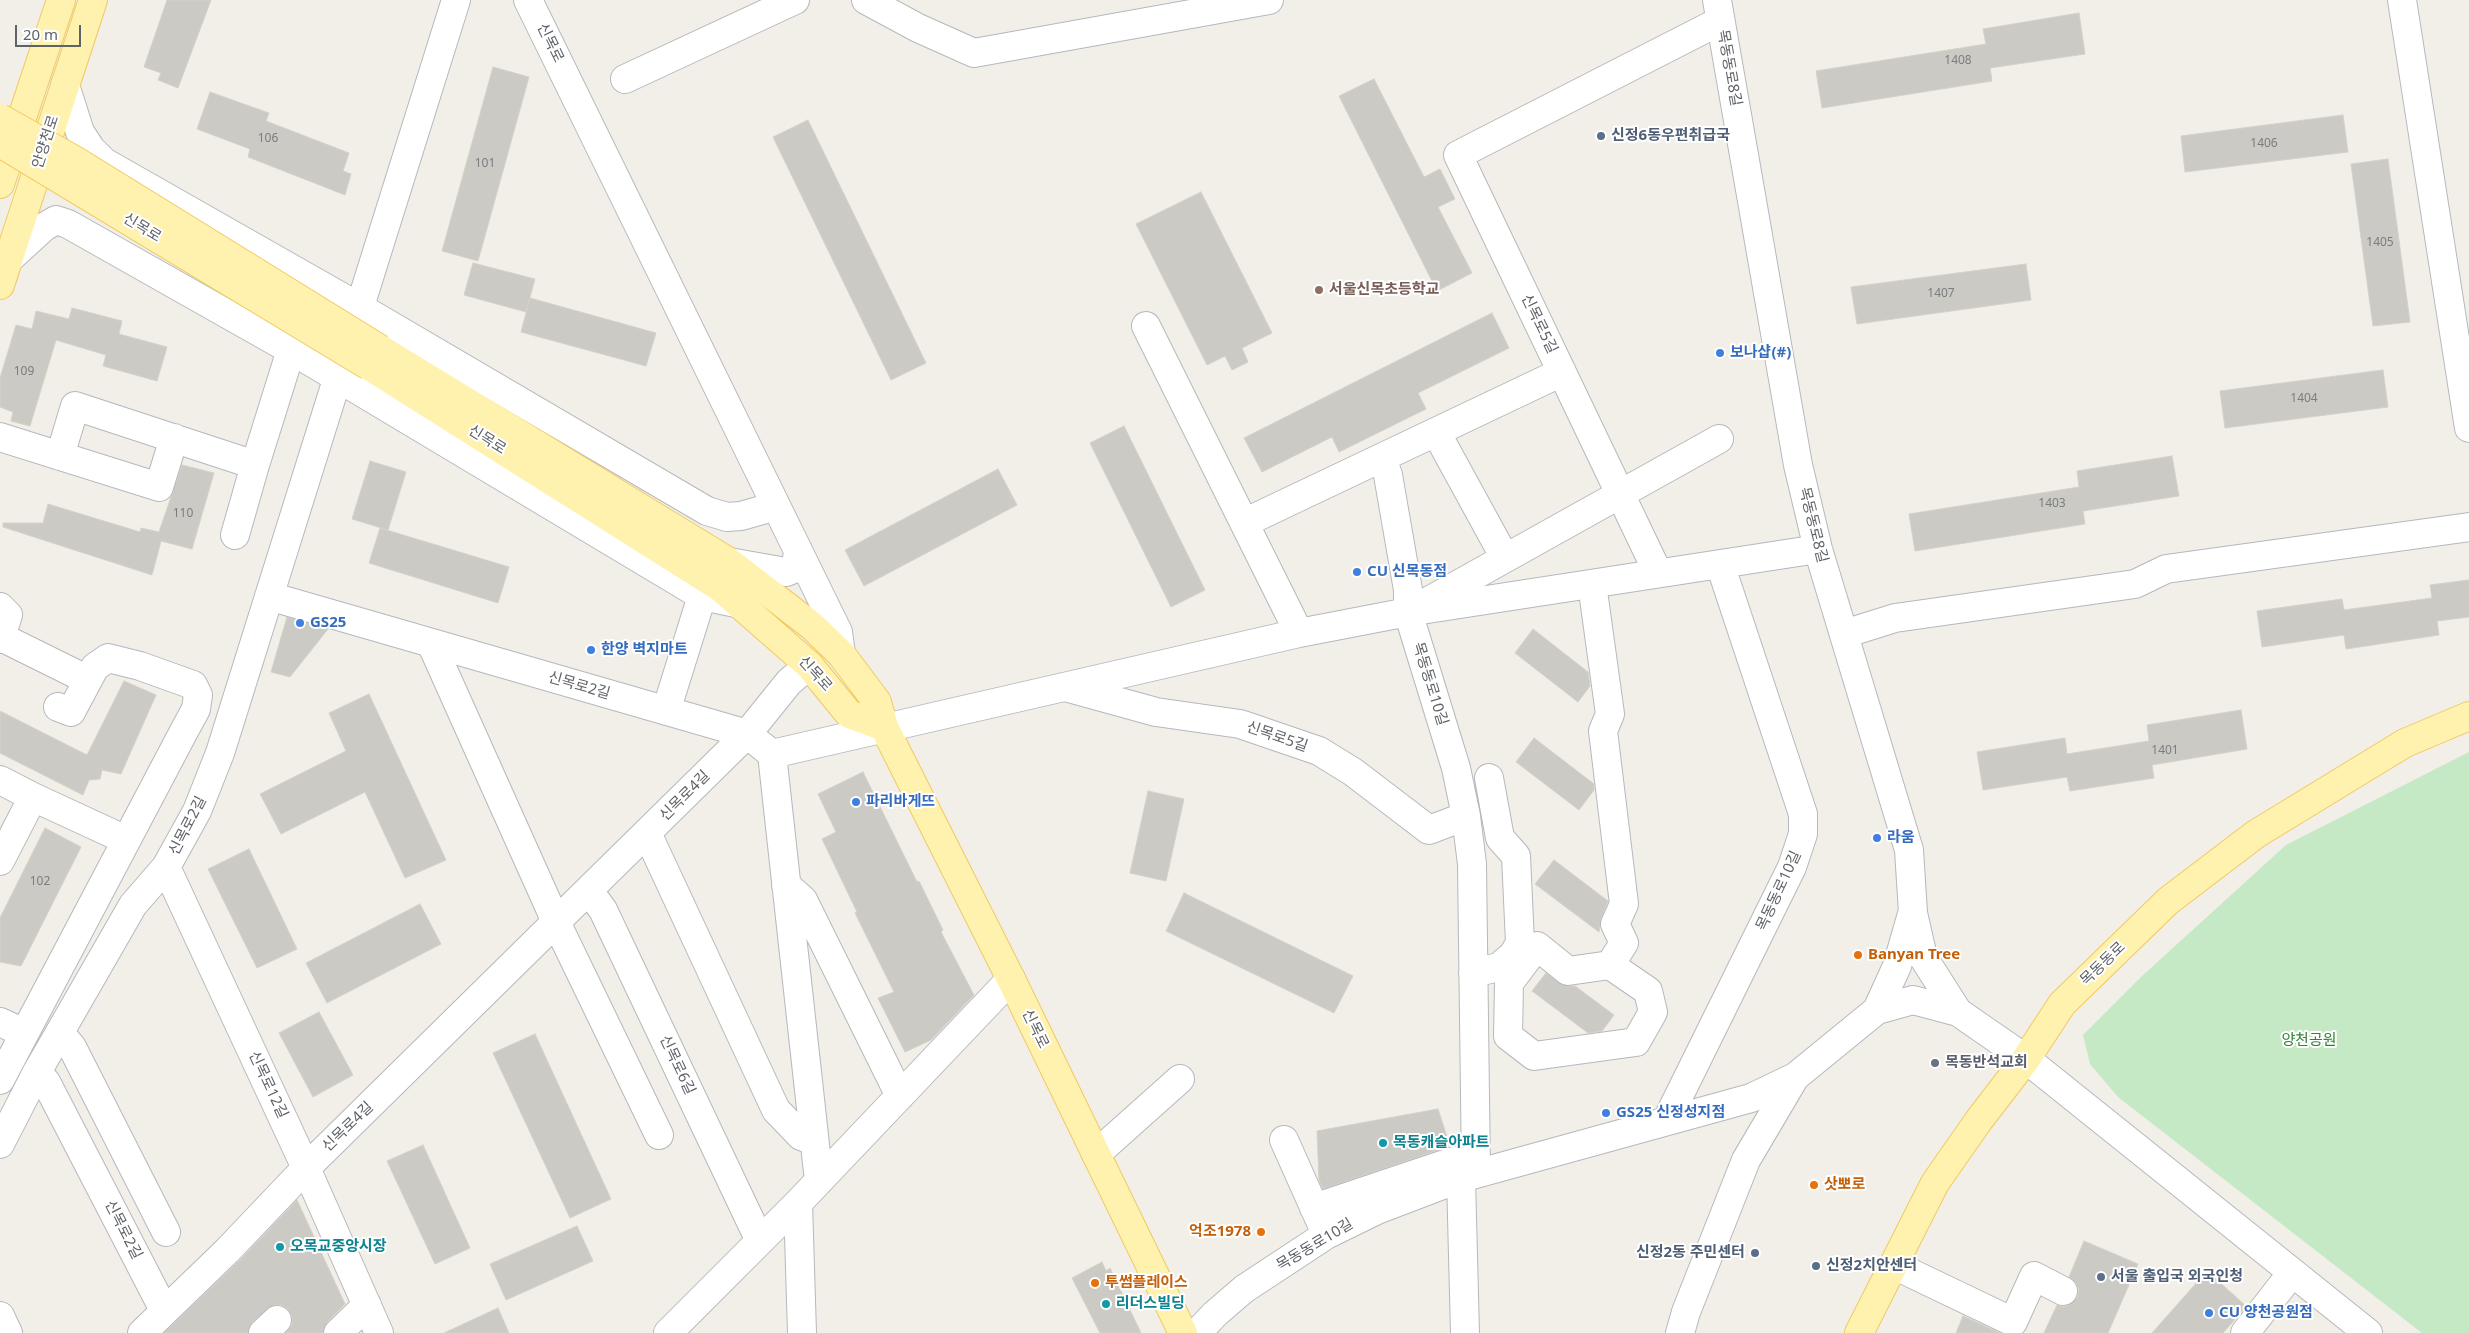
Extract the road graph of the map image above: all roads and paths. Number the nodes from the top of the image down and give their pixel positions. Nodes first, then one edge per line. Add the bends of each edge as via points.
1 (61, 0) edge
2 (93, 0) edge
3 (456, 0) edge
4 (528, 0) edge
5 (795, 0) edge
6 (866, 0) edge
7 (1269, 0) edge
8 (2402, 0) edge
9 (1719, 11) edge
10 (625, 79) dead end
11 (65, 85) junction
12 (0, 118) edge
13 (0, 143) edge
14 (1458, 156) joint
15 (71, 171) junction
16 (141, 181) junction
17 (0, 184) edge
18 (118, 251) junction
19 (8, 260) junction
20 (0, 285) edge
21 (359, 307) junction
22 (1146, 326) dead end
23 (291, 350) junction
24 (374, 357) junction
25 (1562, 372) junction
26 (336, 377) junction
27 (2469, 428) edge
28 (1436, 432) junction
29 (0, 437) edge
30 (1719, 439) dead end
31 (166, 452) junction
32 (60, 456) junction
33 (1382, 458) junction
34 (255, 465) junction
35 (1620, 493) junction
36 (776, 506) junction
37 (1244, 523) junction
38 (2469, 527) edge
39 (234, 535) dead end
40 (1818, 549) junction
41 (798, 550) junction
42 (1505, 558) junction
43 (729, 562) junction
44 (1720, 564) junction
45 (1658, 573) junction
46 (1592, 584) junction
47 (269, 596) junction
48 (702, 596) junction
49 (736, 603) junction
50 (0, 607) edge
51 (1408, 612) junction
52 (1299, 633) junction
53 (1844, 634) junction
54 (1, 638) edge
55 (431, 643) junction
56 (841, 654) junction
57 (809, 664) junction
58 (88, 680) junction
59 (1065, 687) junction
60 (58, 707) dead end
61 (666, 711) junction
62 (2469, 716) edge
63 (884, 727) junction
64 (746, 734) junction
65 (772, 754) junction
66 (1489, 778) dead end
67 (14, 792) edge
68 (1466, 816) junction
69 (647, 833) junction
70 (126, 840) junction
71 (0, 861) edge
72 (166, 867) junction
73 (786, 885) junction
74 (589, 892) junction
75 (1912, 913) junction
76 (557, 924) junction
77 (1610, 965) junction
78 (1473, 973) junction
79 (1011, 979) junction
80 (1877, 1010) junction
81 (1958, 1012) junction
82 (12, 1028) edge
83 (60, 1033) junction
84 (2026, 1059) junction
85 (37, 1072) junction
86 (1795, 1078) junction
87 (1180, 1079) dead end
88 (0, 1080) edge
89 (900, 1096) junction
90 (1667, 1120) junction
91 (659, 1135) dead end
92 (1284, 1140) dead end
93 (814, 1141) junction
94 (0, 1144) edge
95 (1096, 1154) junction
96 (306, 1168) junction
97 (1469, 1175) junction
98 (819, 1181) junction
99 (798, 1203) junction
100 (1314, 1208) junction
101 (166, 1232) dead end
102 (1326, 1235) junction
103 (760, 1241) junction
104 (1894, 1265) junction
105 (2292, 1272) junction
106 (2063, 1291) dead end
107 (367, 1305) junction
108 (164, 1310) junction
109 (0, 1316) edge
110 (8, 1333) edge
111 (142, 1333) edge
112 (338, 1333) edge
113 (379, 1333) edge
114 (668, 1333) edge
115 (802, 1333) edge
116 (1183, 1333) edge
117 (1197, 1333) edge
118 (1465, 1333) edge
119 (1680, 1333) edge
120 (1859, 1333) edge
121 (2245, 1333) edge
122 (2368, 1333) edge

1 - 17 main road, 안양천로
2 - 11 main road, 안양천로
3 - 21 street, 신목로2길
4 - 36 street, 신목로
5 - 10 street
6 - 7 street via 974,53
8 - 27 street
9 - 14 street, 목동동로8길
9 - 40 street, 목동동로8길 via 1798,465
11 - 16 street via 80,132 91,149 104,162
11 - 19 main road, 안양천로
12 - 15 main road, bridge
13 - 15 main road, bridge
14 - 25 street, 신목로5길
15 - 24 main road, 신목로, bridge
16 - 18 street via 122,202 117,216
16 - 21 street
18 - 19 street via 56,220
18 - 23 street
19 - 20 main road, 안양천로
21 - 26 street, 신목로2길
21 - 36 street via 708,511 727,517 741,516
22 - 37 street
23 - 26 street
23 - 34 street
24 - 43 main road, 신목로
24 - 49 main road, 신목로 via 721,588
25 - 28 street
25 - 35 street, 신목로5길
26 - 47 street, 신목로2길
26 - 48 street
28 - 33 street
28 - 42 street
29 - 32 street
30 - 35 street
31 - 32 street via 159,487
31 - 32 street via 75,406
31 - 34 street
33 - 37 street
33 - 51 street via 1388,474 1408,590
34 - 39 street
35 - 42 street, 신목로5길
35 - 45 street, 신목로5길
36 - 41 street, 신목로
37 - 52 street
38 - 53 street via 2166,569 2135,584 1895,618
40 - 44 street, 신목로5길
40 - 53 street, 목동동로8길
41 - 43 street via 796,568 786,572
41 - 56 street, 신목로 via 838,632
42 - 51 street, 신목로5길
43 - 56 main road, 신목로 via 812,626
44 - 45 street, 신목로5길
44 - 90 street, 목동동로10길 via 1803,814 1803,834 1792,867
45 - 46 street, 신목로5길
46 - 51 street, 신목로5길
46 - 77 street via 1610,714 1603,731 1624,904 1615,924 1624,943
47 - 55 street, 신목로2길
47 - 72 street, 신목로2길 via 220,753 197,811
48 - 49 street
48 - 61 street
49 - 57 main road, 신목로
50 - 54 street via 8,615
51 - 52 street, 신목로5길
51 - 68 street, 목동동로10길 via 1456,768
52 - 59 street, 신목로5길
53 - 75 street, 목동동로8길 via 1909,850
54 - 58 street
55 - 61 street, 신목로2길
55 - 76 street
56 - 63 main road, 신목로 via 876,702
57 - 63 main road, 신목로 via 849,714
57 - 64 street, 신목로4길 via 789,682
58 - 60 street via 71,712
58 - 70 street via 95,667 108,658 193,685 198,695 196,709
59 - 63 street, 신목로5길
59 - 68 street, 신목로5길 via 1156,712 1240,724 1319,751 1353,772 1428,830
61 - 64 street, 신목로2길
62 - 84 main road, 목동동로 via 2405,743 2256,834 2168,902 2062,1004
63 - 65 street
63 - 79 main road, 신목로
64 - 65 street, 신목로2길
64 - 69 street, 신목로4길
65 - 73 street
66 - 78 street via 1500,838 1516,856 1520,944 1514,955 1499,967
67 - 70 street
67 - 71 street
68 - 78 street, 목동동로10길 via 1472,864
69 - 74 street, 신목로4길
69 - 93 street via 776,1110 802,1136
70 - 82 street
72 - 83 street, 신목로2길 via 134,905
72 - 96 street, 신목로12길
73 - 89 street via 803,900
73 - 93 street
74 - 76 street, 신목로4길
74 - 103 street, 신목로6길 via 603,910
75 - 80 street via 1897,966
75 - 81 street, 목동동로8길 via 1922,957
76 - 91 street
76 - 96 street, 신목로4길
77 - 77 street via 1648,991 1653,1012 1636,1042 1534,1056 1508,1036 1509,983 1537,946 1568,971
78 - 97 street, 목동동로10길
79 - 89 street
79 - 95 main road, 신목로
80 - 81 street, 목동동로10길 via 1913,1000
80 - 86 street, 목동동로10길
81 - 84 street, 목동동로10길
82 - 88 street
83 - 85 street, 신목로2길
83 - 101 street via 72,1047
84 - 104 main road, 목동동로 via 1978,1120 1936,1183
84 - 105 street, 목동동로10길
85 - 94 street, 신목로2길
85 - 108 street, 신목로2길 via 46,1082
86 - 90 street, 목동동로10길 via 1750,1098
86 - 119 street via 1746,1160
87 - 95 street
89 - 98 street
90 - 97 street, 목동동로10길
92 - 100 street
93 - 98 street
95 - 116 main road, 신목로
96 - 107 street, 신목로12길
96 - 108 street, 신목로4길 via 227,1252
97 - 100 street via 1454,1160 1345,1188
97 - 102 street, 목동동로10길 via 1377,1210
97 - 118 street
98 - 99 street
99 - 103 street
99 - 115 street
100 - 102 street
102 - 117 street, 목동동로10길 via 1244,1289
103 - 114 street
104 - 106 street via 2013,1322 2034,1276
104 - 120 main road, 목동동로
105 - 121 street
105 - 122 street, 목동동로10길
107 - 112 street
107 - 113 street, 신목로12길
108 - 111 street, 신목로4길
109 - 110 street

